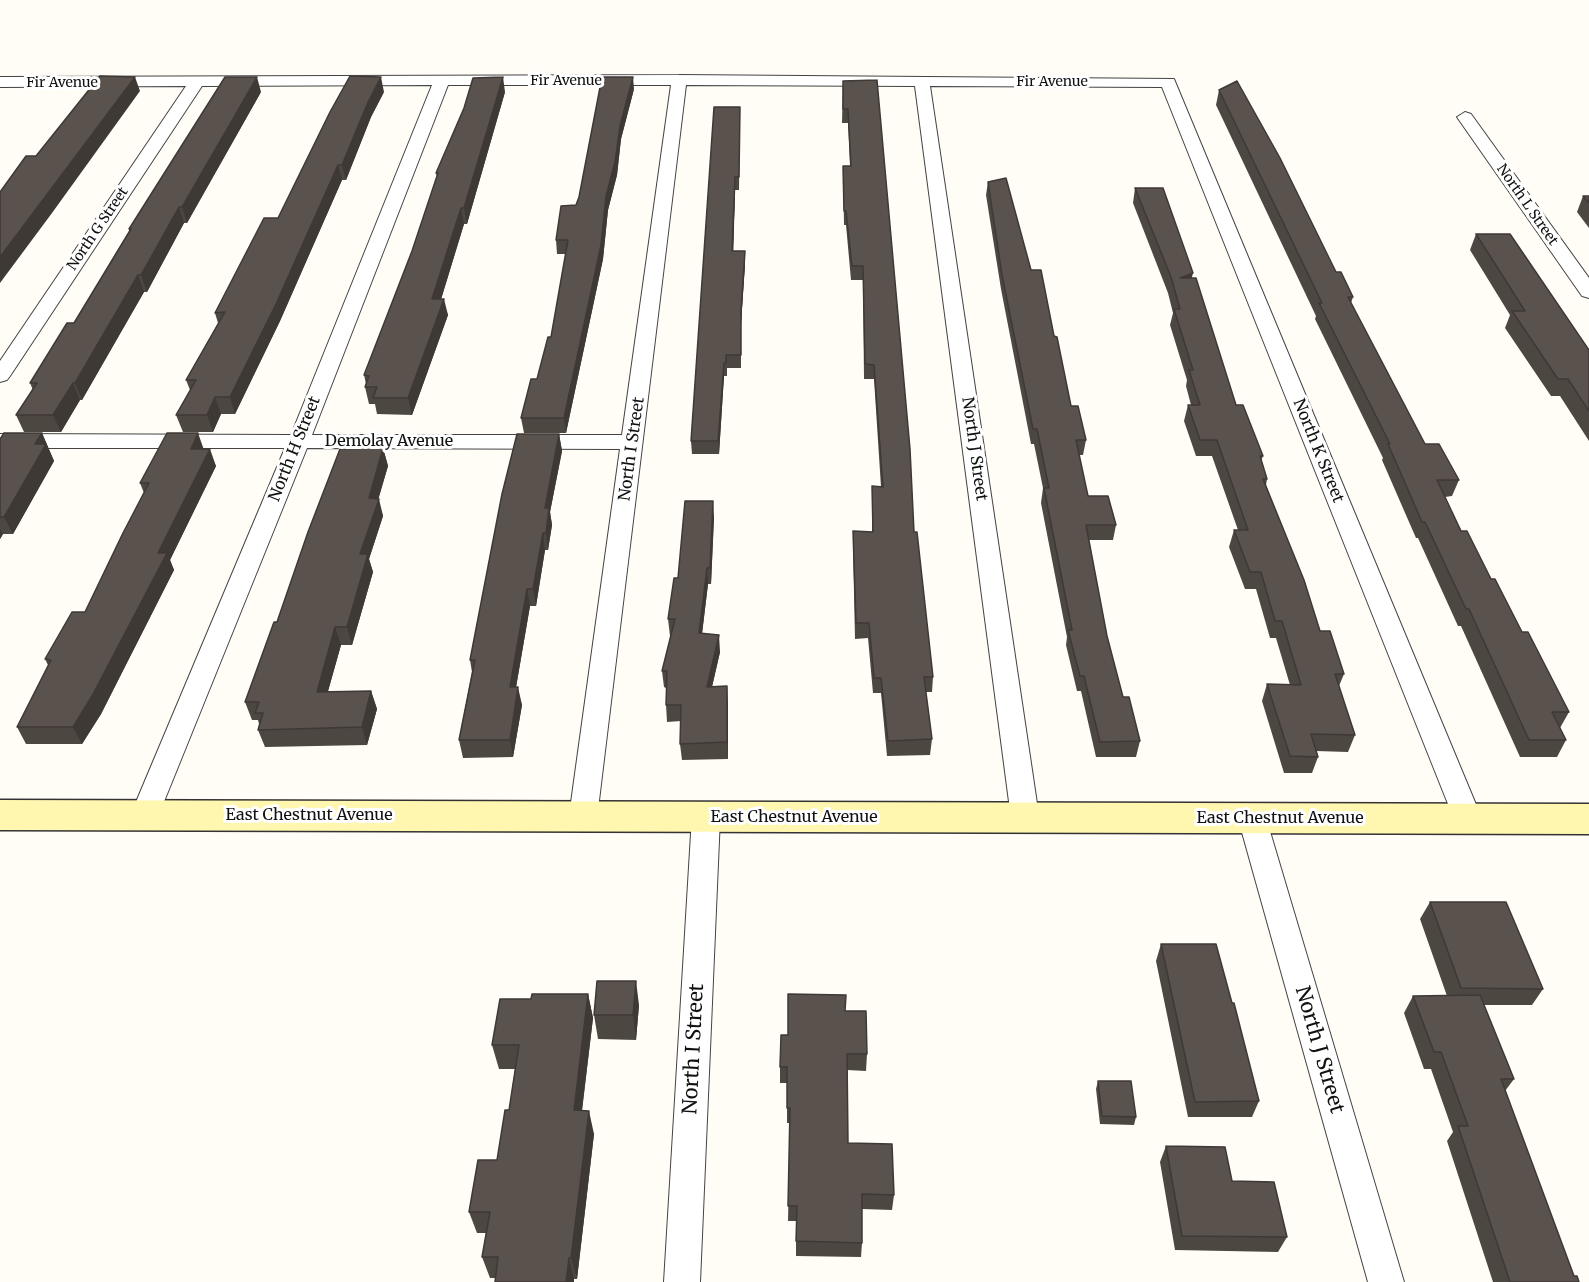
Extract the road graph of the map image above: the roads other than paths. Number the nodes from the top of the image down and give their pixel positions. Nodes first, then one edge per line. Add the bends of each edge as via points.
1 (680, 80) junction
2 (0, 82) edge
3 (441, 82) junction
4 (922, 82) junction
5 (1167, 82) joint
6 (196, 83) junction
7 (1465, 117) dead end
8 (1589, 292) edge
9 (0, 376) edge
10 (0, 441) edge
11 (299, 441) junction
12 (633, 442) junction
13 (0, 814) edge
14 (145, 814) junction
15 (583, 817) junction
16 (706, 817) junction
17 (1025, 817) junction
18 (1252, 818) junction
19 (1468, 819) junction
20 (1589, 819) edge
21 (682, 1282) edge
22 (1386, 1282) edge

1 - 3 street, Fir Avenue
1 - 4 street, Fir Avenue
1 - 12 street, North I Street
2 - 6 street, Fir Avenue
3 - 6 street, Fir Avenue
3 - 11 street, North H Street
4 - 5 street, Fir Avenue
4 - 17 street, North J Street
5 - 19 street, North K Street
6 - 9 street, North G Street
7 - 8 street, North L Street
10 - 11 street, Demolay Avenue
11 - 12 street, Demolay Avenue
11 - 14 street, North H Street
12 - 15 street, North I Street
13 - 14 street, East Chestnut Avenue
14 - 15 street, East Chestnut Avenue
15 - 16 street, East Chestnut Avenue
16 - 17 street, East Chestnut Avenue
16 - 21 street, North I Street
17 - 18 street, East Chestnut Avenue
18 - 19 street, East Chestnut Avenue
18 - 22 street, North J Street
19 - 20 street, East Chestnut Avenue

